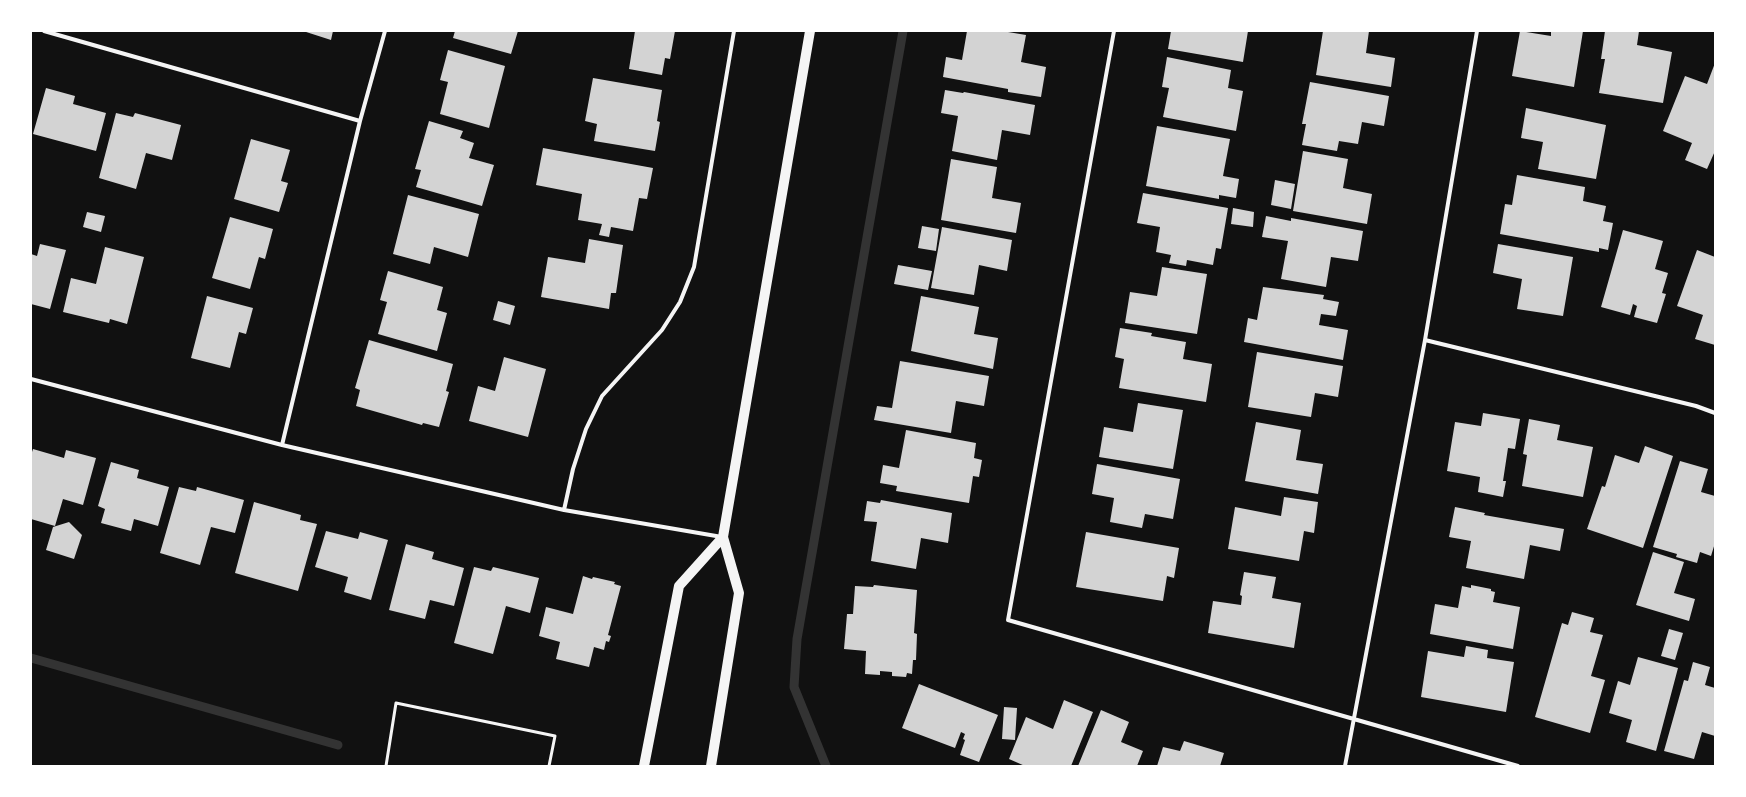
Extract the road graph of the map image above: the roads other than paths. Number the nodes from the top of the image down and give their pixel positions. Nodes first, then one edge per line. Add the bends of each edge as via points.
1 (44, 31) edge
2 (385, 31) edge
3 (734, 31) edge
4 (810, 31) edge
5 (1114, 31) edge
6 (1477, 31) edge
7 (360, 121) junction
8 (1425, 340) junction
9 (31, 379) edge
10 (1715, 413) edge
11 (282, 445) junction
12 (564, 510) junction
13 (723, 537) junction
14 (1354, 719) junction
15 (386, 766) edge
16 (549, 766) edge
17 (644, 766) edge
18 (710, 766) edge
19 (1345, 766) edge
20 (1518, 766) edge

1 - 7 street
2 - 7 street
3 - 12 street via 694,267 680,302 662,330 602,396 586,429
4 - 13 main road
5 - 14 street via 1008,620
6 - 8 street
7 - 11 street
8 - 10 street via 1696,406
8 - 14 street
9 - 11 street
11 - 12 street
12 - 13 street
13 - 17 main road via 679,586
13 - 18 main road via 739,593
14 - 19 street
14 - 20 street
15 - 16 lane via 396,703 555,736

